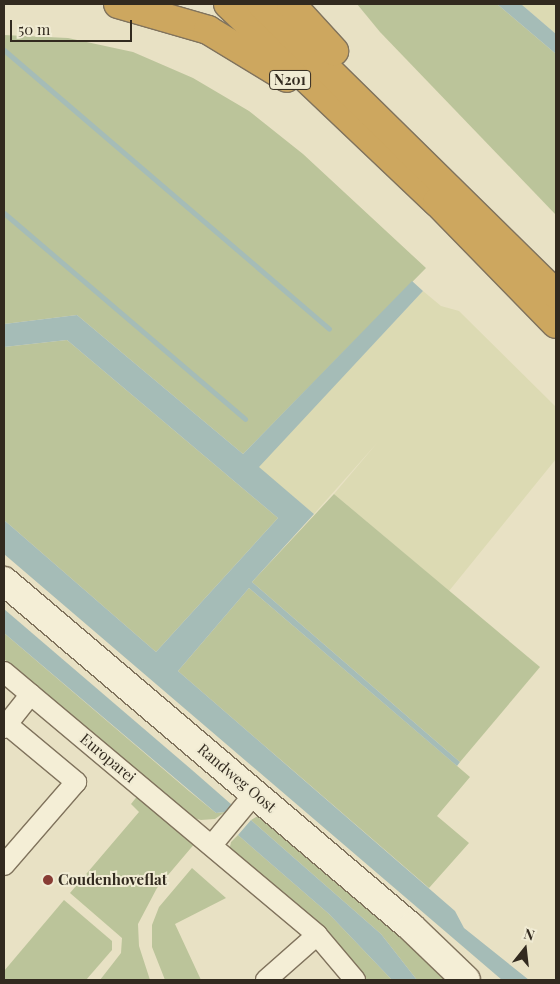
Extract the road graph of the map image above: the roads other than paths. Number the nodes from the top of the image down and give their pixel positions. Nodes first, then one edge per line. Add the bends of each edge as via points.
1 (118, 4) edge
2 (228, 4) edge
3 (261, 4) edge
4 (291, 4) edge
5 (446, 197) junction
6 (556, 294) edge
7 (556, 324) edge
8 (4, 581) edge
9 (4, 672) edge
10 (31, 694) junction
11 (5, 725) edge
12 (254, 793) junction
13 (212, 845) junction
14 (4, 865) edge
15 (317, 935) junction
16 (266, 980) edge
17 (355, 980) edge
18 (466, 980) edge

1 - 5 highway, N201 via 208,30 270,65 330,110 371,150
2 - 5 highway, N201
3 - 5 highway, N201
4 - 5 highway, N201 via 381,101
5 - 6 highway, N201
5 - 7 highway, N201
8 - 12 street, Randweg Oost
9 - 10 street, Europarei
10 - 11 street
10 - 13 street, Europarei
11 - 14 street via 76,782
12 - 13 street
12 - 18 street, Randweg Oost via 411,927
13 - 15 street, Europarei
15 - 16 street
15 - 17 street, Europarei

